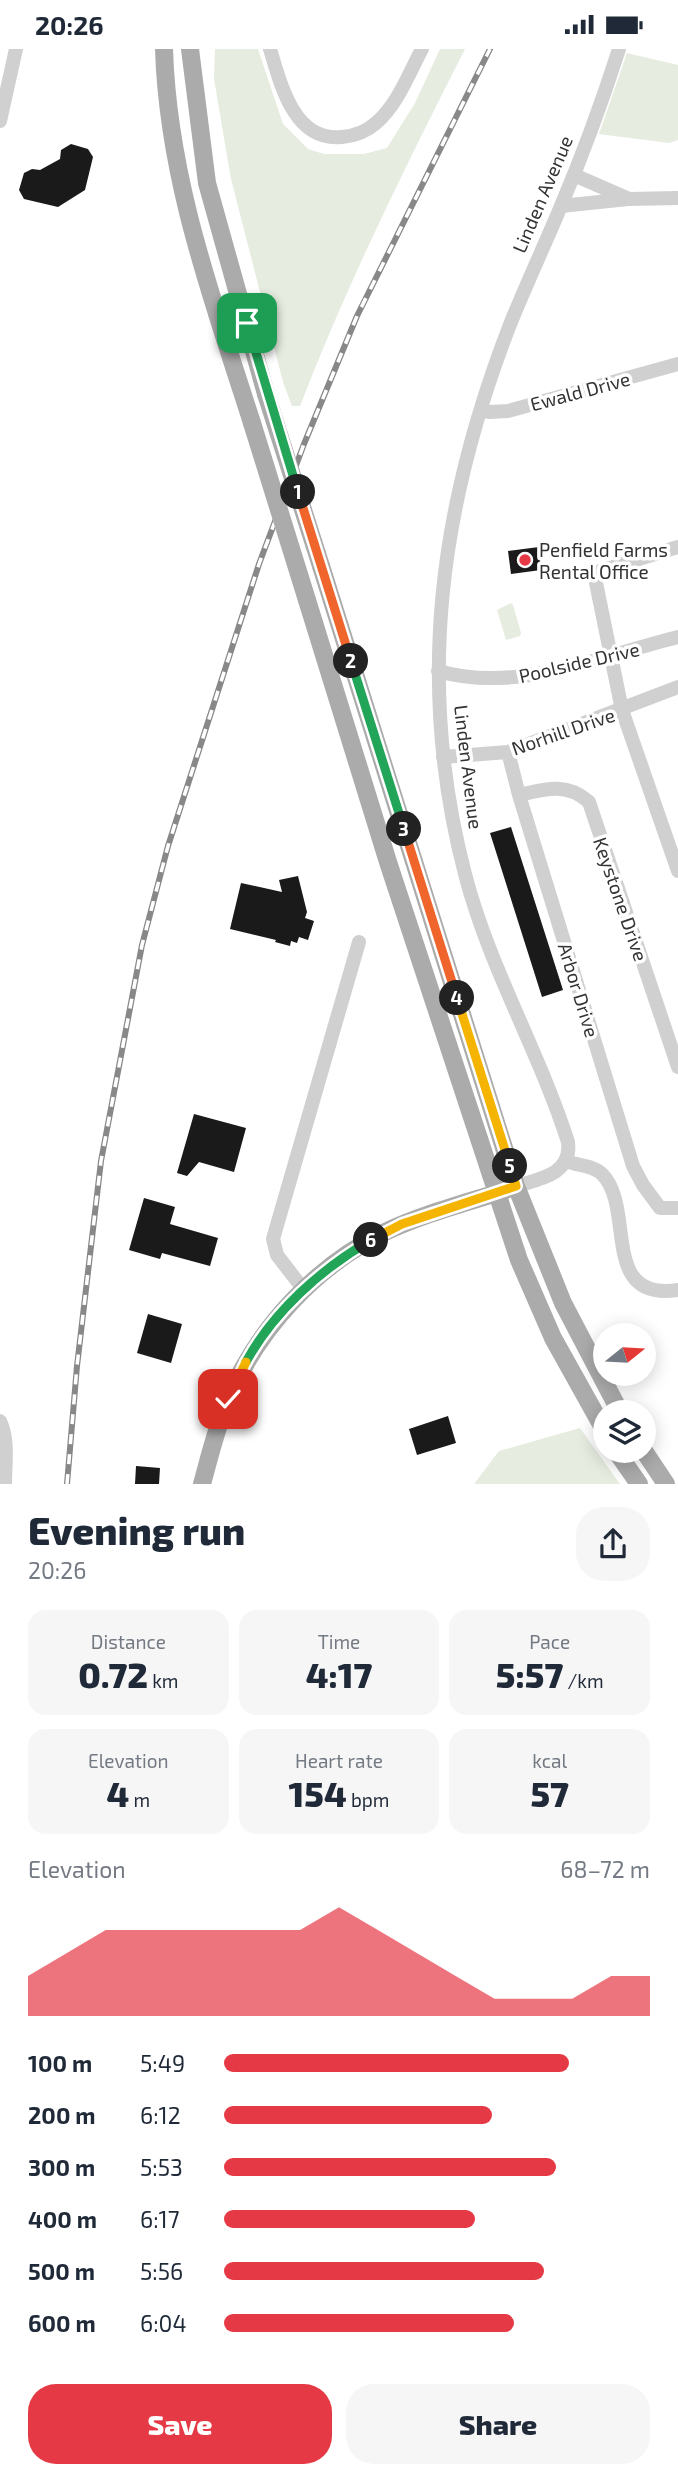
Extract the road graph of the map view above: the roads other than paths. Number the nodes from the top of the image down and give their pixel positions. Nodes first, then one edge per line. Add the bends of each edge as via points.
1 (16, 49) edge
2 (164, 49) edge
3 (190, 49) edge
4 (270, 49) edge
5 (422, 49) edge
6 (619, 49) edge
7 (0, 121) edge
8 (574, 175) junction
9 (629, 198) junction
10 (678, 198) edge
11 (561, 206) junction
12 (678, 364) edge
13 (481, 410) junction
14 (678, 547) edge
15 (678, 637) edge
16 (609, 655) junction
17 (438, 671) junction
18 (678, 687) edge
19 (622, 710) junction
20 (508, 751) junction
21 (443, 757) junction
22 (519, 795) junction
23 (678, 871) edge
24 (359, 941) dead end
25 (678, 1067) edge
26 (566, 1161) junction
27 (516, 1186) junction
28 (495, 1193) junction
29 (677, 1208) edge
30 (304, 1290) junction
31 (678, 1290) edge
32 (614, 1400) edge
33 (593, 1409) edge
34 (0, 1421) edge
35 (624, 1463) edge
36 (652, 1463) edge
37 (5, 1484) edge
38 (202, 1484) edge
39 (639, 1484) edge
40 (666, 1484) edge

1 - 7 street
2 - 28 main road, bridge via 187,214
3 - 27 main road, bridge via 207,183 266,394
4 - 5 street via 299,120 311,131 336,138 350,137 377,123
6 - 8 street, Linden Avenue
8 - 9 street
8 - 11 street, Linden Avenue
9 - 10 street
9 - 11 street
11 - 13 street, Linden Avenue via 510,325
12 - 13 street, Ewald Drive via 508,411
13 - 17 street, Linden Avenue via 462,472 449,539
14 - 16 street via 594,573
15 - 16 street, Poolside Drive
16 - 17 street, Poolside Drive via 500,679
16 - 19 street
17 - 21 street, Linden Avenue
18 - 19 street, Norhill Drive
19 - 20 street, Norhill Drive
19 - 23 street
20 - 21 street, Norhill Drive
20 - 22 street, Arbor Drive
21 - 26 street, Linden Avenue via 466,877 494,960 566,1136
22 - 25 street, Keystone Drive via 555,787 579,793 589,802
22 - 29 street, Arbor Drive via 633,1166 660,1207
24 - 30 street via 273,1239 276,1255
26 - 27 street via 549,1176
26 - 31 street via 594,1168 608,1181 634,1279 655,1289
27 - 28 main road
27 - 32 main road via 563,1303
28 - 30 main road via 382,1234
28 - 33 main road via 554,1338
30 - 38 main road via 266,1332 239,1375
34 - 37 street via 6,1445
35 - 39 main road
36 - 40 main road

